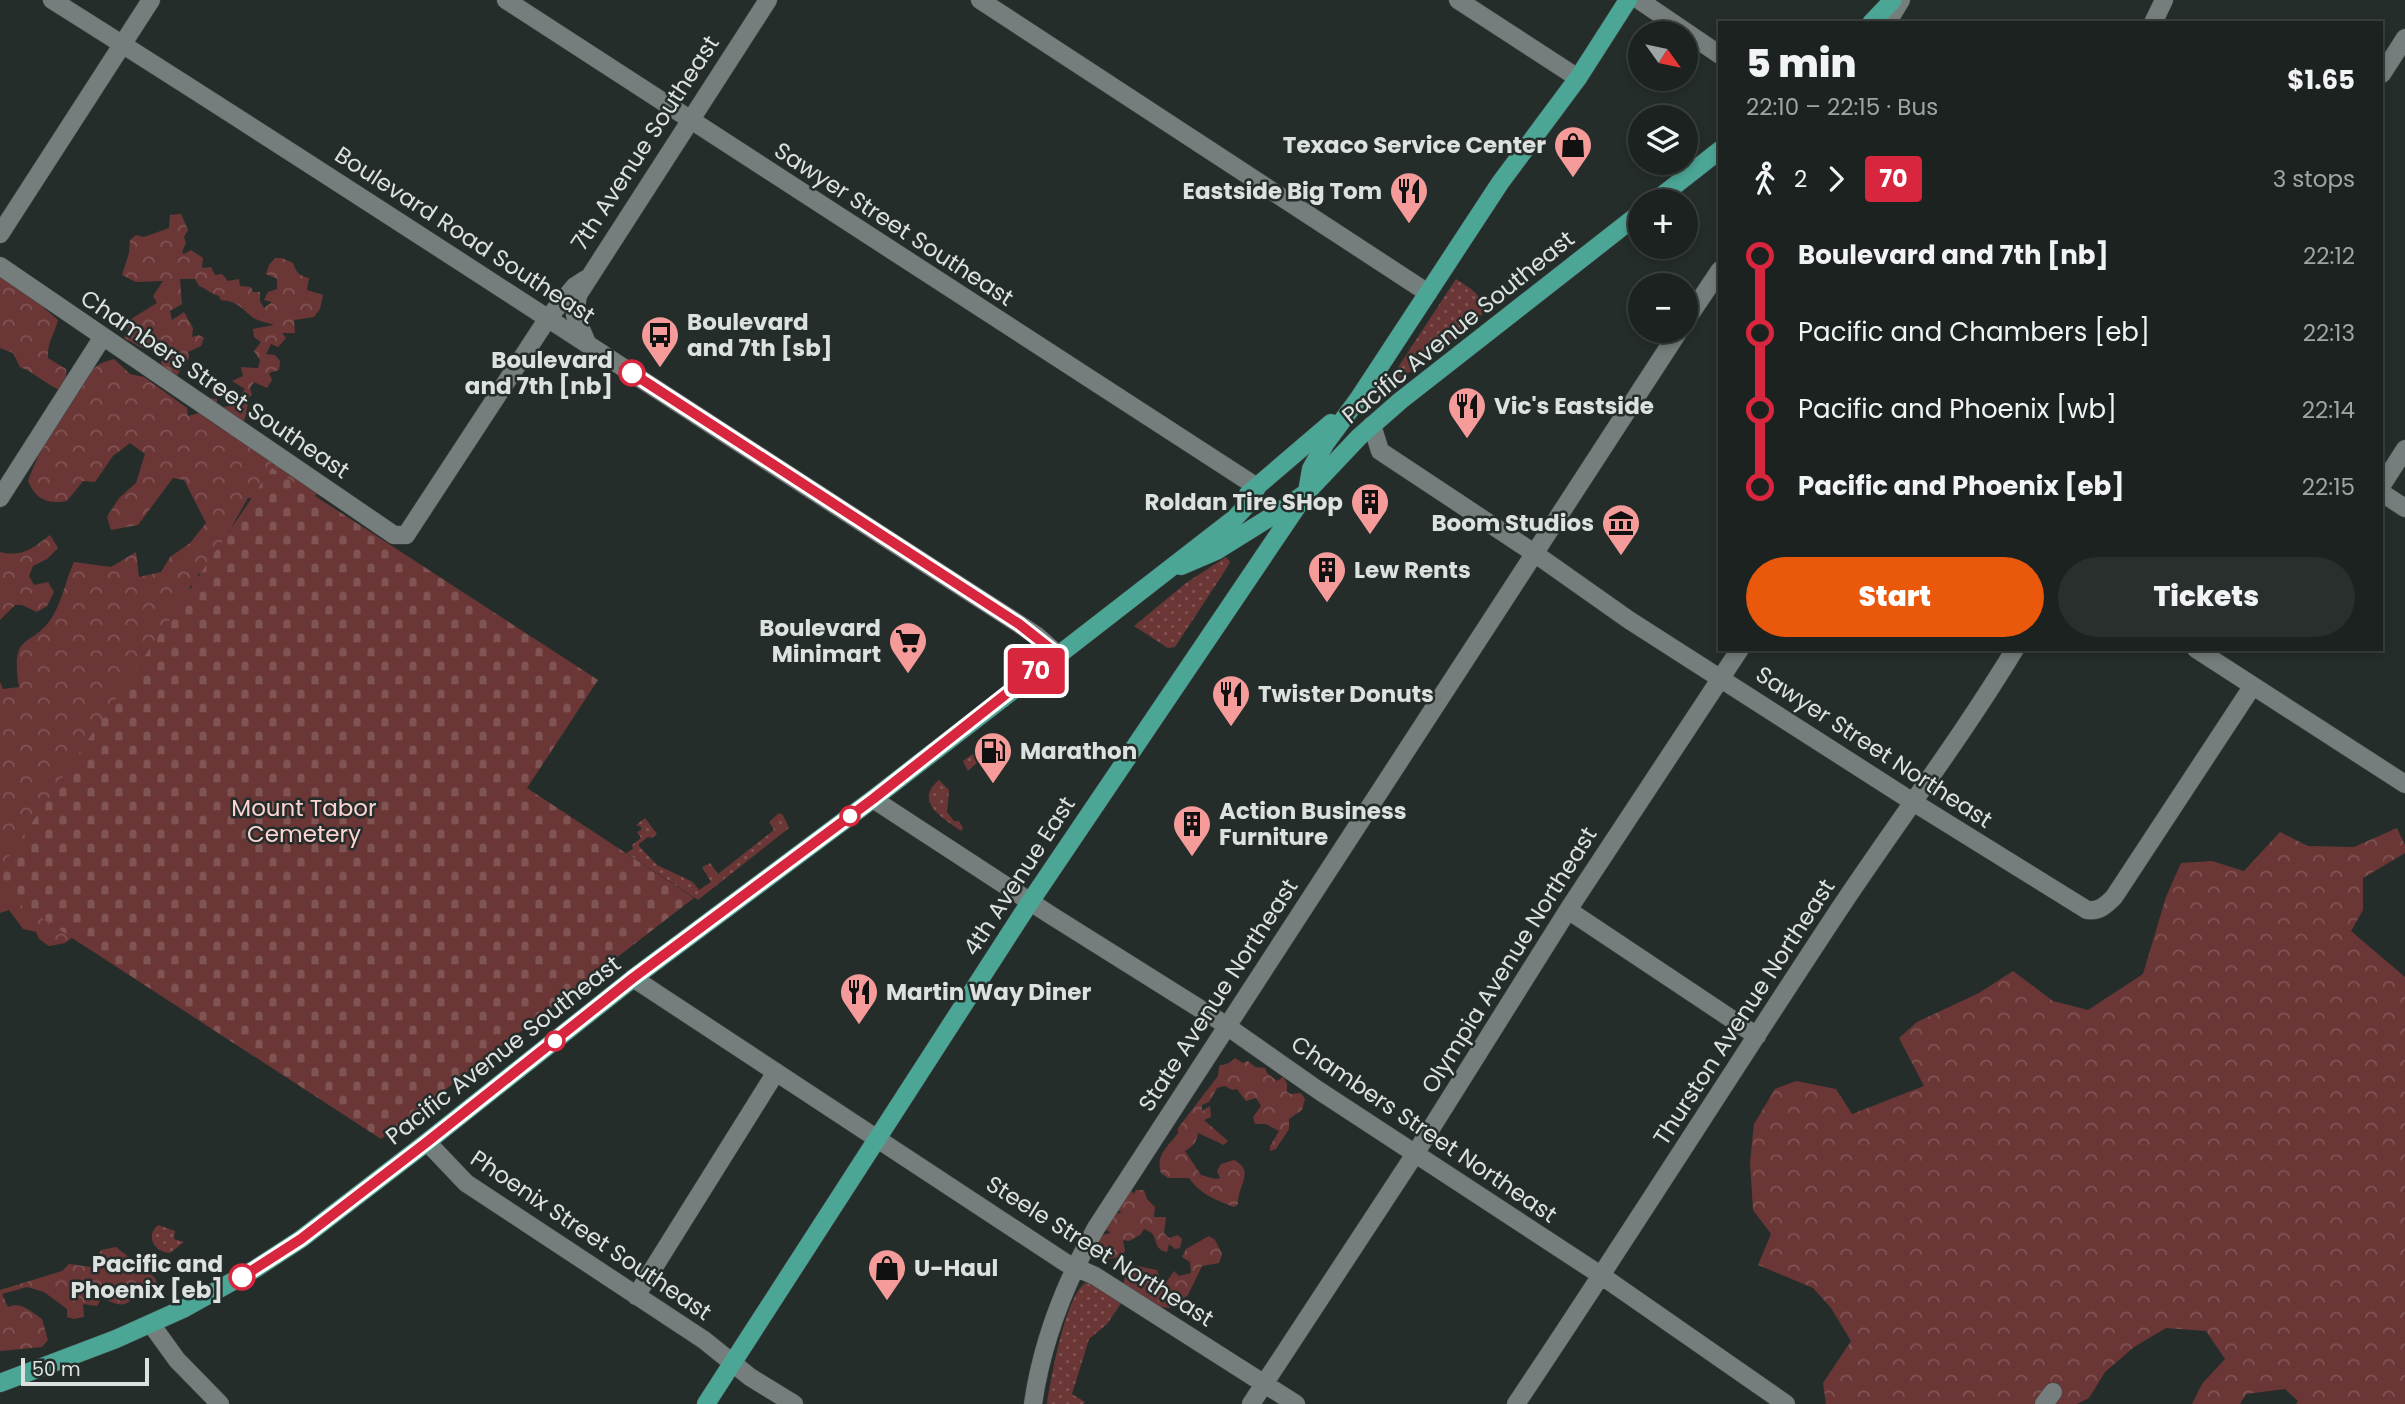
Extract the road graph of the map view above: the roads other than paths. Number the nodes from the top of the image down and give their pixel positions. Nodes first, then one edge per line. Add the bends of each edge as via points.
1 (52, 0) edge
2 (151, 0) edge
3 (506, 0) edge
4 (768, 0) edge
5 (980, 0) edge
6 (1458, 0) edge
7 (1628, 0) edge
8 (1640, 0) edge
9 (1893, 0) edge
10 (1901, 0) edge
11 (2164, 0) edge
12 (1873, 21) edge
13 (1888, 21) edge
14 (2154, 21) edge
15 (2405, 38) edge
16 (122, 44) junction
17 (1718, 54) edge
18 (2383, 72) edge
19 (1578, 78) junction
20 (689, 121) junction
21 (1718, 153) edge
22 (1671, 189) edge
23 (1628, 222) edge
24 (0, 234) edge
25 (0, 266) edge
26 (1718, 273) edge
27 (586, 279) junction
28 (1428, 293) junction
29 (1698, 303) edge
30 (548, 318) junction
31 (102, 338) junction
32 (1671, 343) edge
33 (588, 344) junction
34 (1359, 398) junction
35 (1372, 425) junction
36 (2405, 449) edge
37 (2383, 483) edge
38 (1257, 487) junction
39 (1307, 492) junction
40 (2383, 494) edge
41 (0, 498) edge
42 (2405, 508) edge
43 (406, 535) joint
44 (1534, 553) junction
45 (1168, 569) junction
46 (1740, 651) edge
47 (2014, 651) edge
48 (2199, 651) edge
49 (1057, 654) junction
50 (1721, 679) junction
51 (2252, 687) junction
52 (2405, 784) edge
53 (873, 799) junction
54 (1913, 802) junction
55 (1030, 902) junction
56 (1568, 910) junction
57 (633, 978) junction
58 (1227, 1026) junction
59 (1756, 1036) junction
60 (776, 1072) junction
61 (879, 1139) junction
62 (427, 1142) junction
63 (1415, 1154) junction
64 (1075, 1266) junction
65 (1602, 1276) junction
66 (636, 1296) junction
67 (151, 1324) junction
68 (733, 1363) junction
69 (0, 1383) edge
70 (1265, 1383) junction
71 (1783, 1403) edge
72 (220, 1404) edge
73 (706, 1404) edge
74 (794, 1404) edge
75 (1033, 1404) edge
76 (1251, 1404) edge
77 (1296, 1404) edge
78 (1516, 1404) edge

1 - 16 street, Boulevard Road Southeast
2 - 16 street
3 - 20 street, Sawyer Street Southeast
4 - 20 street, 7th Avenue Southeast
5 - 28 street
6 - 19 street
7 - 19 main road
8 - 17 street
9 - 12 main road
10 - 13 street
11 - 14 street
15 - 18 street
16 - 24 street
16 - 30 street, Boulevard Road Southeast
19 - 28 main road via 1500,183
20 - 27 street, 7th Avenue Southeast
20 - 38 street, Sawyer Street Southeast
21 - 22 main road
23 - 35 main road, Pacific Avenue Southeast
25 - 31 street, Chambers Street Southeast
26 - 29 street
27 - 30 street, 7th Avenue Southeast
27 - 33 street, 7th Avenue Southeast via 575,312
28 - 34 main road
28 - 35 main road via 1369,403
30 - 33 street, Boulevard Road Southeast
30 - 43 street, 7th Avenue Southeast
31 - 41 street
31 - 43 street, Chambers Street Southeast via 394,535
32 - 44 street, State Avenue Northeast
33 - 49 street, Boulevard Road Southeast via 1019,624
34 - 38 main road, Pacific Avenue Southeast
34 - 39 main road via 1316,458
35 - 39 main road, Pacific Avenue Southeast
35 - 44 street, Sawyer Street Northeast via 1380,451
36 - 37 street
38 - 45 main road, Pacific Avenue Southeast via 1235,518
39 - 45 main road, Pacific Avenue Southeast via 1205,557
39 - 55 main road, 4th Avenue East
40 - 42 street
44 - 50 street, Sawyer Street Northeast
44 - 58 street, State Avenue Northeast
45 - 49 main road, Pacific Avenue Southeast
46 - 50 street, Olympia Avenue Northeast
47 - 54 street, Thurston Avenue Northeast
48 - 51 street
49 - 53 main road, Pacific Avenue Southeast
50 - 54 street, Sawyer Street Northeast
50 - 56 street, Olympia Avenue Northeast
51 - 52 street
51 - 54 street, Sawyer Street Northeast via 2114,897 2100,909 2087,910
53 - 55 street
53 - 57 main road, Pacific Avenue Southeast
54 - 59 street, Thurston Avenue Northeast
55 - 58 street, Chambers Street Northeast
55 - 61 main road, 4th Avenue East
56 - 59 street
56 - 63 street, Olympia Avenue Northeast
57 - 60 street, Steele Street Northeast
57 - 62 main road, Pacific Avenue Southeast
58 - 63 street, Chambers Street Northeast
58 - 64 street, State Avenue Northeast
59 - 65 street, Thurston Avenue Northeast
60 - 61 street, Steele Street Northeast
60 - 66 street
61 - 64 street, Steele Street Northeast
61 - 68 main road, 4th Avenue East
62 - 66 street, Phoenix Street Southeast via 466,1183
62 - 67 main road, Pacific Avenue Southeast via 275,1256
63 - 65 street, Chambers Street Northeast
63 - 70 street, Olympia Avenue Northeast
64 - 70 street, Steele Street Northeast
64 - 75 street, State Avenue Northeast via 1050,1331
65 - 71 street, Chambers Street Northeast
65 - 78 street, Thurston Avenue Northeast
66 - 68 street, Phoenix Street Southeast
67 - 69 main road, Pacific Avenue Southeast
67 - 72 street via 177,1360
68 - 73 main road, 4th Avenue East
68 - 74 street, Phoenix Street Southeast
70 - 76 street, Olympia Avenue Northeast
70 - 77 street, Steele Street Northeast

